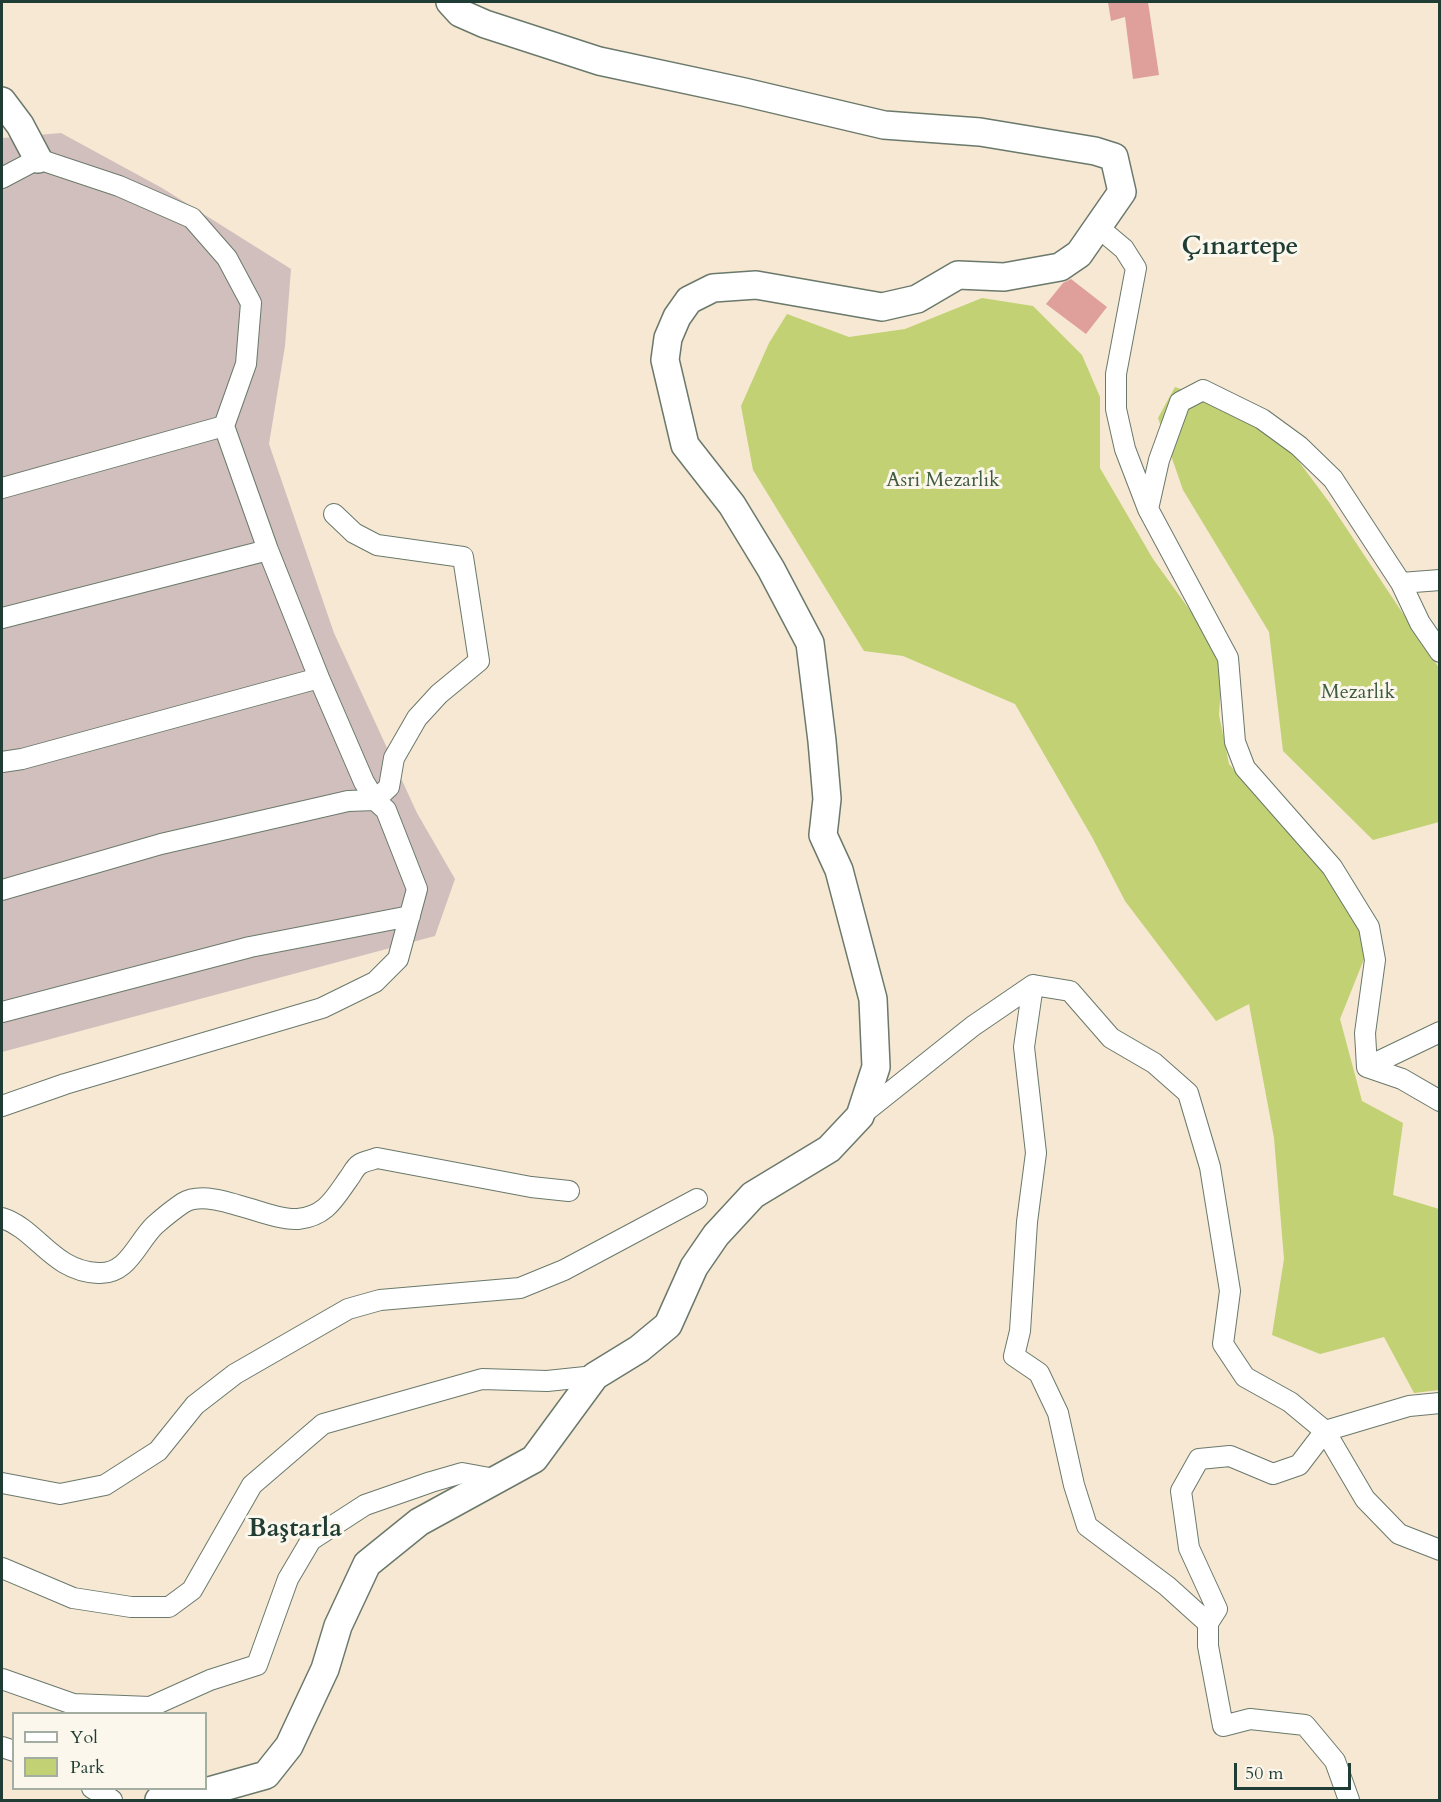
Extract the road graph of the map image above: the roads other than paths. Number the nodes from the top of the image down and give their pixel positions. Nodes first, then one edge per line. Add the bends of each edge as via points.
1 (450, 2) edge
2 (2, 101) edge
3 (38, 159) junction
4 (2, 178) edge
5 (1099, 228) junction
6 (224, 426) junction
7 (2, 488) edge
8 (1148, 509) junction
9 (334, 514) dead end
10 (268, 550) junction
11 (1440, 580) edge
12 (1401, 583) junction
13 (2, 618) edge
14 (1440, 652) edge
15 (320, 678) junction
16 (2, 762) edge
17 (375, 800) junction
18 (2, 890) edge
19 (410, 916) junction
20 (1033, 985) junction
21 (2, 1012) edge
22 (1440, 1032) edge
23 (1367, 1067) junction
24 (1440, 1101) edge
25 (2, 1106) edge
26 (860, 1116) junction
27 (569, 1191) dead end
28 (697, 1199) dead end
29 (2, 1218) edge
30 (595, 1376) junction
31 (1440, 1403) edge
32 (1325, 1431) junction
33 (495, 1479) junction
34 (2, 1483) edge
35 (1440, 1550) edge
36 (2, 1568) edge
37 (1208, 1623) junction
38 (2, 1679) edge
39 (95, 1790) edge
40 (112, 1800) edge
41 (159, 1800) edge
42 (1349, 1800) edge

1 - 5 main road via 460,13 485,24 599,62 884,125 980,132 1114,157 1122,192
2 - 3 main road
3 - 4 street
3 - 6 street via 119,186 192,218 227,258 251,303 246,364
5 - 8 street via 1124,249 1136,268 1116,374 1116,409 1125,449
5 - 26 main road via 1079,254 1060,267 1004,277 958,275 917,299 882,307 756,285 712,288 689,300 668,338 665,360 684,445 732,505 810,643 827,799 823,835 839,870 873,999 876,1067
6 - 7 street
6 - 10 street
8 - 12 street via 1159,460 1180,402 1203,390 1262,418 1333,479
8 - 23 street via 1228,658 1235,741 1245,768 1332,867 1369,927 1374,960 1365,1033
9 - 17 street via 354,533 377,545 463,557 479,661 417,718 394,758 389,787
10 - 13 street
10 - 15 street
11 - 12 street
12 - 14 street via 1420,623
15 - 16 street
15 - 17 street
17 - 18 street via 348,801 161,844
17 - 19 street via 386,810 417,889
19 - 21 street via 250,947
19 - 25 street via 398,959 375,982 322,1008
20 - 26 street via 973,1026
20 - 32 street via 1070,992 1111,1038 1154,1064 1188,1093 1210,1167 1230,1291 1223,1344 1245,1377 1290,1402
20 - 37 street via 1024,1047 1036,1153 1026,1222 1020,1330 1014,1356 1039,1373 1058,1413 1087,1526 1167,1586
22 - 23 street
23 - 24 street via 1402,1079
26 - 30 main road via 829,1149 753,1195 694,1266 668,1324 639,1349
27 - 29 street via 377,1158 358,1165 329,1207 312,1217 275,1216 213,1198 186,1201 153,1226 127,1262 101,1274 81,1271 55,1258 11,1221
28 - 34 street via 564,1270 520,1288 380,1300 348,1309 236,1374 195,1406 158,1451 105,1485 60,1494
30 - 33 main road via 534,1459
30 - 36 street via 547,1381 482,1379 323,1424 252,1485 192,1590 169,1606 131,1607 73,1598
31 - 32 street via 1408,1406
32 - 35 street via 1365,1499 1399,1534
32 - 37 street via 1299,1465 1274,1474 1230,1456 1199,1459 1181,1491 1189,1548 1217,1609
33 - 38 street via 462,1473 430,1482 364,1505 311,1540 288,1578 257,1665 210,1680 150,1707 73,1704
33 - 41 main road via 419,1522 367,1564 289,1746 266,1776 184,1798
37 - 42 street via 1208,1646 1223,1726 1250,1719 1305,1725 1335,1761
39 - 40 street

